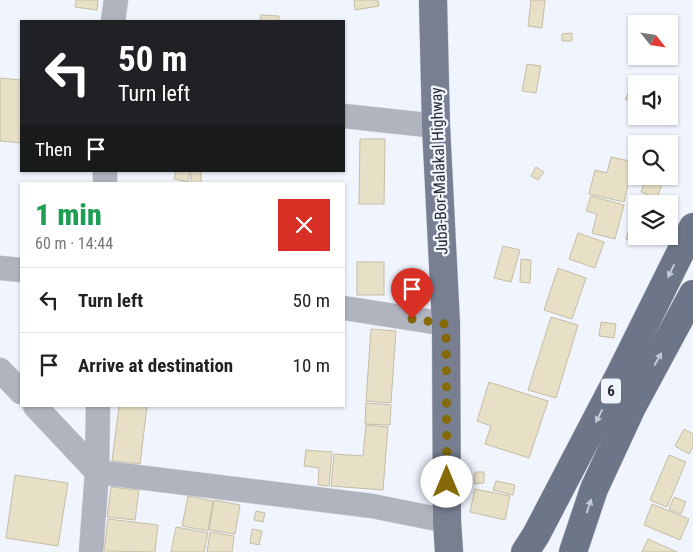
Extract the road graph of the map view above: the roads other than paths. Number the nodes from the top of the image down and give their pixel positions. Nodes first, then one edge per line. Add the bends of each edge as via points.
1 (116, 0) edge
2 (433, 0) edge
3 (113, 20) edge
4 (345, 116) edge
5 (436, 126) junction
6 (693, 227) edge
7 (0, 268) edge
8 (20, 270) edge
9 (693, 294) edge
10 (345, 308) edge
11 (446, 324) junction
12 (0, 370) edge
13 (20, 391) edge
14 (36, 407) edge
15 (98, 407) edge
16 (97, 472) junction
17 (447, 521) junction
18 (91, 552) edge
19 (449, 552) edge
20 (525, 552) edge
21 (573, 552) edge

1 - 3 street
2 - 5 main road, Juba-Bor-Malakal Highway
4 - 5 street
5 - 11 main road, Juba-Bor-Malakal Highway
6 -> 20 highway, 6 via 615,385
7 - 8 street
21 -> 9 highway, 6 via 594,489 632,407
10 - 11 street
11 - 17 main road, Juba-Bor-Malakal Highway
12 - 13 street
14 - 16 street
15 - 16 street
16 - 17 street via 372,506
16 - 18 street
17 - 19 main road, Juba-Bor-Malakal Highway

